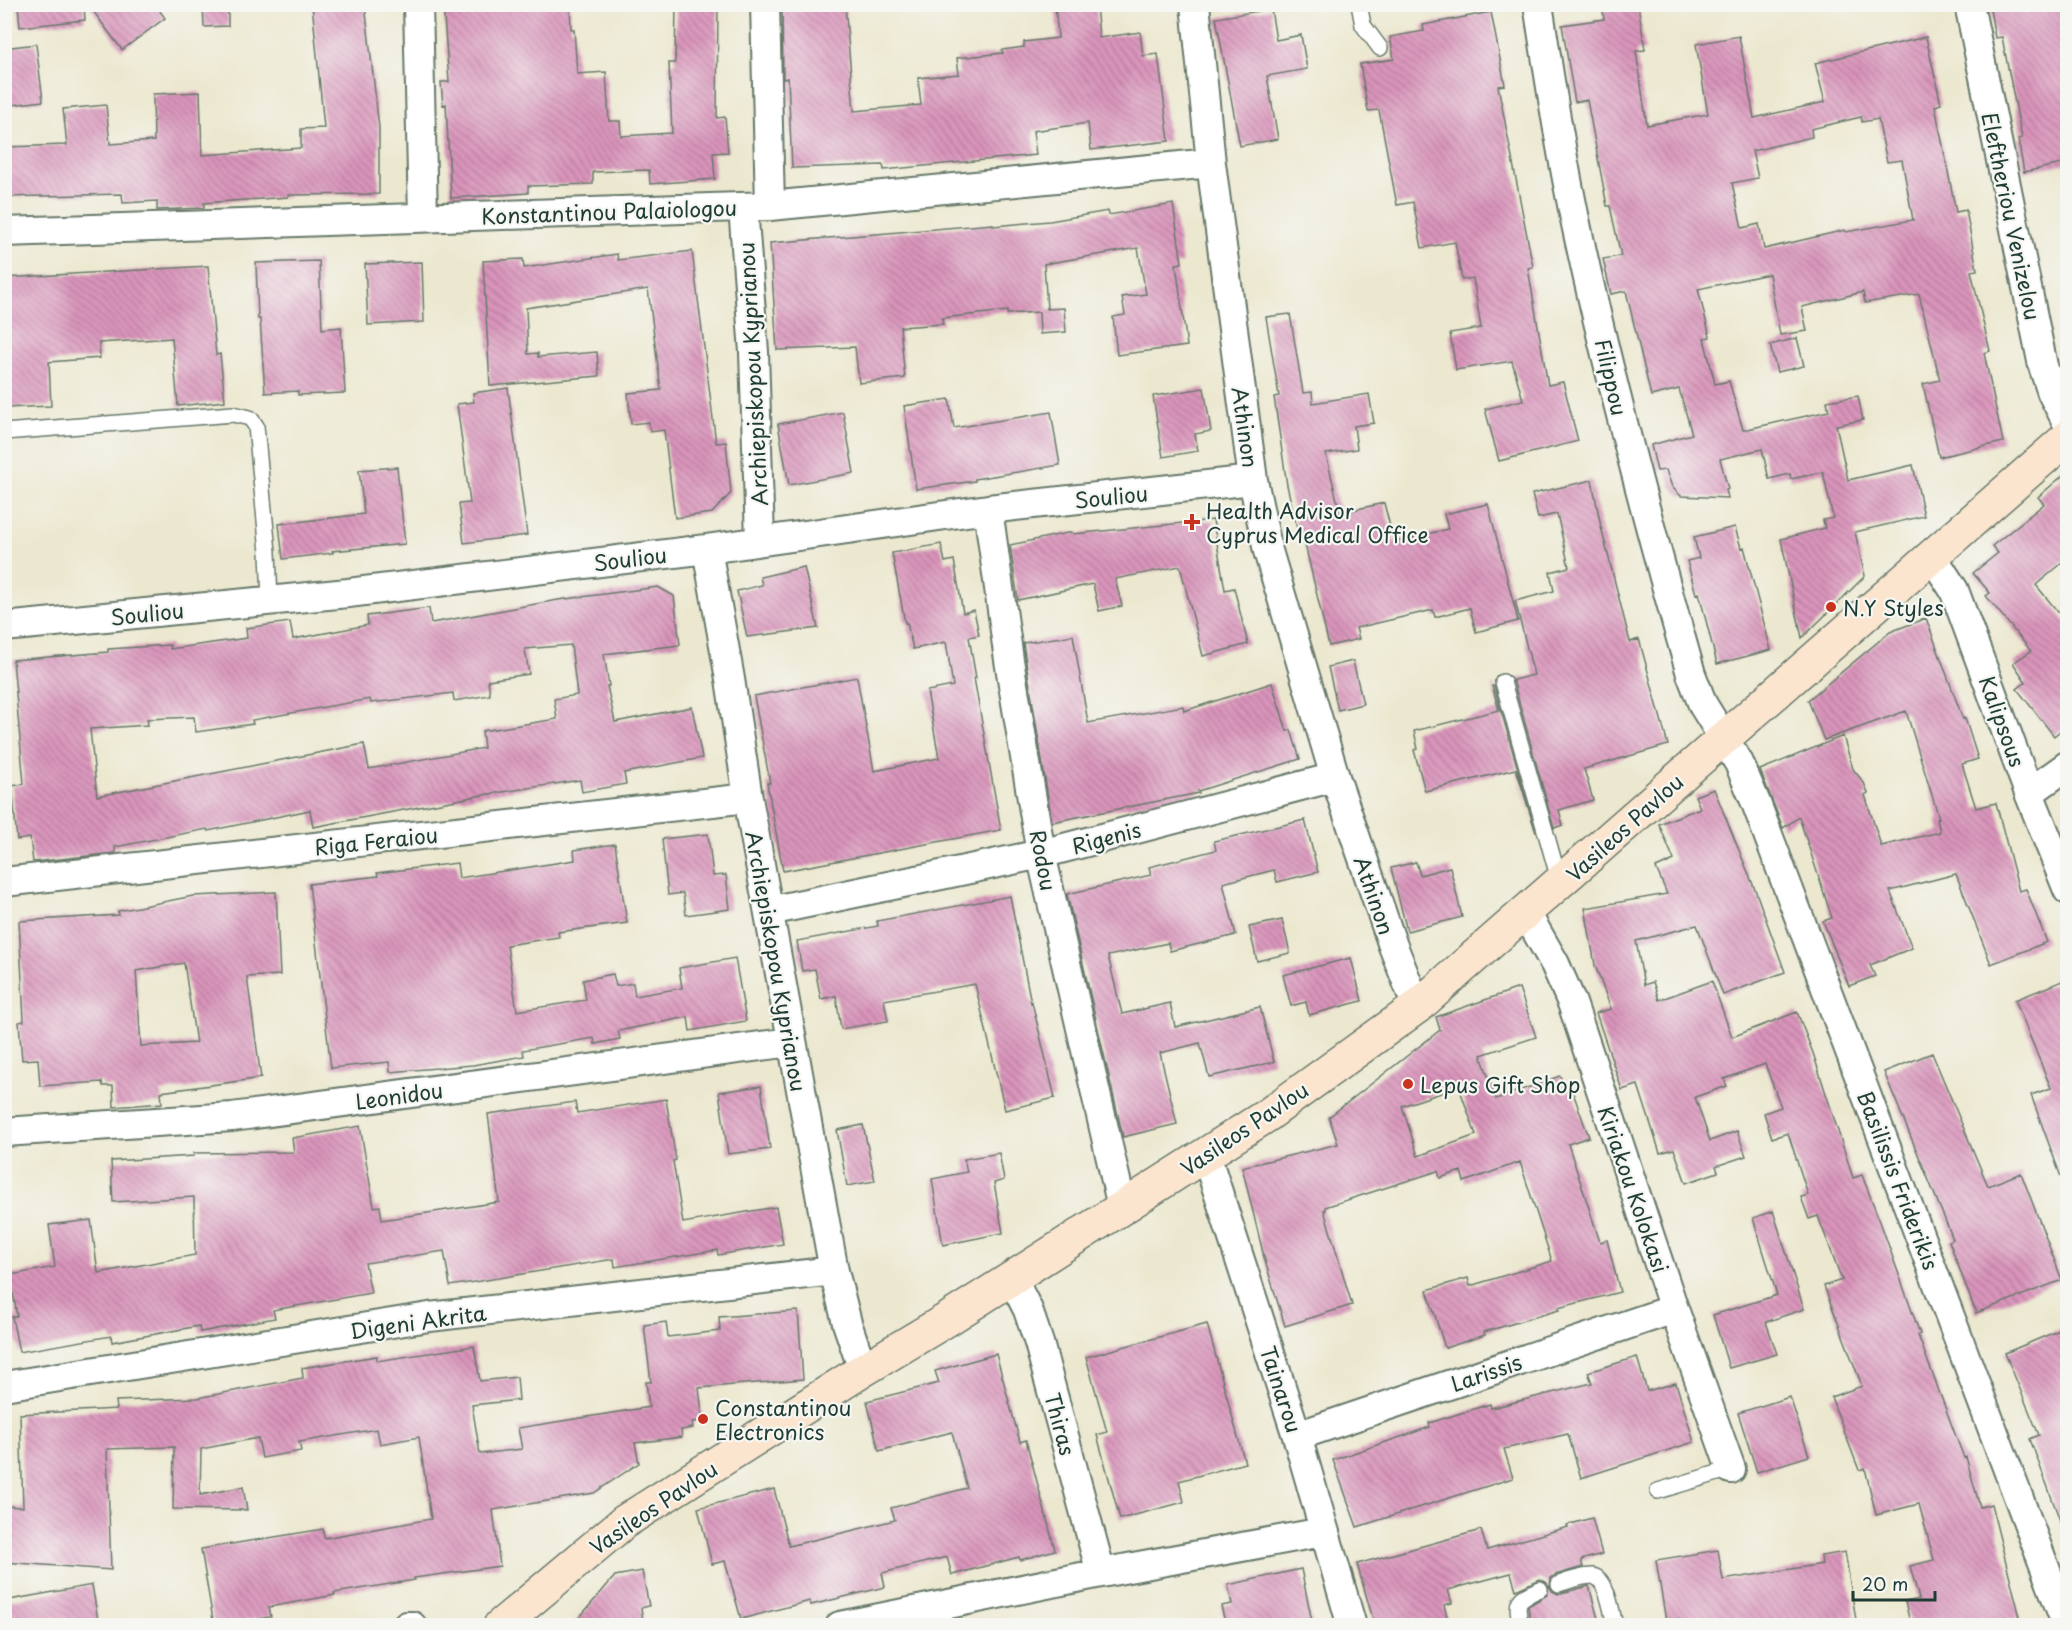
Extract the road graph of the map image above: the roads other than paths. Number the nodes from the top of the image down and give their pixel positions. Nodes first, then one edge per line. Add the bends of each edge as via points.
1 (418, 4) edge
2 (765, 4) edge
3 (1195, 4) edge
4 (1359, 4) edge
5 (1538, 4) edge
6 (1969, 4) edge
7 (1380, 48) dead end
8 (1211, 163) junction
9 (757, 207) junction
10 (423, 217) junction
11 (4, 232) edge
12 (2067, 424) edge
13 (4, 432) edge
14 (2067, 437) edge
15 (1253, 480) junction
16 (988, 509) junction
17 (760, 540) junction
18 (707, 549) junction
19 (1932, 556) junction
20 (270, 601) junction
21 (4, 627) edge
22 (1503, 682) dead end
23 (1723, 739) junction
24 (2067, 765) edge
25 (1335, 777) junction
26 (2029, 793) junction
27 (748, 798) junction
28 (1041, 854) junction
29 (4, 882) edge
30 (1560, 883) junction
31 (2067, 890) edge
32 (769, 911) junction
33 (1527, 913) junction
34 (1417, 1007) junction
35 (791, 1042) junction
36 (4, 1132) edge
37 (1206, 1155) junction
38 (1122, 1207) junction
39 (834, 1271) junction
40 (1012, 1278) junction
41 (1674, 1309) junction
42 (862, 1370) junction
43 (4, 1386) edge
44 (1297, 1436) junction
45 (1731, 1469) joint
46 (1658, 1491) dead end
47 (1323, 1532) junction
48 (1101, 1573) junction
49 (1559, 1584) dead end
50 (1540, 1589) dead end
51 (407, 1626) edge
52 (412, 1626) edge
53 (500, 1626) edge
54 (840, 1626) edge
55 (1352, 1626) edge
56 (1521, 1626) edge
57 (1615, 1626) edge
58 (2067, 1626) edge

1 - 10 street
2 - 9 street, Archiepiskopou Kyprianou
3 - 8 street, Athinon
4 - 7 lane via 1363,25
5 - 23 street, Filippou via 1579,237 1635,474 1691,674
6 - 12 street, Eleftheriou Venizelou via 2043,366
8 - 9 street, Konstantinou Palaiologou
8 - 15 street, Athinon
9 - 10 street, Konstantinou Palaiologou
9 - 17 street, Archiepiskopou Kyprianou via 754,352
10 - 11 street, Konstantinou Palaiologou
13 - 20 lane via 233,414 249,417 256,426
14 - 19 street, Vasileos Pavlou
15 - 16 street, Souliou
15 - 25 street, Athinon via 1268,551
16 - 17 street, Souliou
16 - 28 street, Rodou
17 - 18 street, Souliou
18 - 20 street, Souliou
18 - 27 street, Archiepiskopou Kyprianou
19 - 23 street, Vasileos Pavlou
19 - 26 street, Kalipsous via 1954,590
20 - 21 street, Souliou
22 - 30 lane
23 - 30 street, Vasileos Pavlou
23 - 58 street, Basilissis Friderikis via 1739,763 1756,803
24 - 26 street
25 - 28 street, Rigenis
25 - 34 street, Athinon
26 - 31 street, Kalipsous
27 - 29 street, Riga Feraiou
27 - 32 street, Archiepiskopou Kyprianou
28 - 32 street, Rigenis
28 - 38 street, Rodou
30 - 33 street, Vasileos Pavlou
32 - 35 street, Archiepiskopou Kyprianou
33 - 34 street, Vasileos Pavlou
33 - 41 street, Kiriakou Kolokasi via 1572,1003
34 - 37 street, Vasileos Pavlou
35 - 36 street, Leonidou via 231,1117
35 - 39 street, Archiepiskopou Kyprianou
37 - 38 street, Vasileos Pavlou
37 - 44 street, Tainarou
38 - 40 street, Vasileos Pavlou
39 - 42 street, Archiepiskopou Kyprianou
39 - 43 street, Digeni Akrita via 429,1317
40 - 42 street, Vasileos Pavlou
40 - 48 street, Thiras via 1039,1343
41 - 44 street, Larissis
41 - 45 street, Kiriakou Kolokasi
42 - 53 street, Vasileos Pavlou via 624,1522
44 - 47 street, Tainarou
45 - 46 lane
47 - 48 street
47 - 55 street, Tainarou
48 - 54 street
49 - 57 lane via 1593,1576 1600,1579
50 - 56 lane via 1521,1597 1517,1609
51 - 52 street

